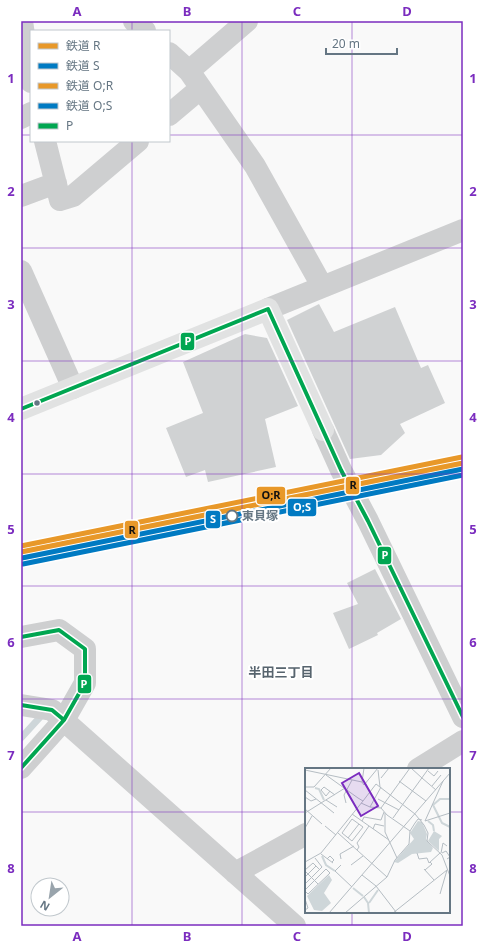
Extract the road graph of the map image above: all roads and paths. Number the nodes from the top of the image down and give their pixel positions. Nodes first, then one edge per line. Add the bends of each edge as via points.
1 (22, 21) edge
2 (134, 21) edge
3 (247, 21) edge
4 (144, 30) edge
5 (170, 54) edge
6 (30, 75) edge
7 (195, 80) junction
8 (30, 114) edge
9 (170, 114) edge
10 (21, 118) edge
11 (45, 142) edge
12 (137, 142) edge
13 (56, 183) junction
14 (21, 196) edge
15 (463, 230) edge
16 (21, 271) edge
17 (322, 286) junction
18 (268, 308) junction
19 (73, 388) junction
20 (21, 409) edge
21 (323, 430) joint
22 (21, 637) edge
23 (21, 705) edge
24 (463, 717) edge
25 (64, 720) junction
26 (463, 741) edge
27 (21, 768) edge
28 (420, 768) edge
29 (305, 835) edge
30 (235, 873) junction
31 (295, 926) edge

1 - 6 street
2 - 4 street
3 - 7 street
5 - 7 street
7 - 9 street
7 - 17 street via 255,166
8 - 10 street
11 - 13 street
12 - 13 street via 73,196 60,200
13 - 14 street
15 - 17 street
16 - 19 street
17 - 18 street
18 - 19 main road
18 - 21 main road
19 - 20 main road
21 - 24 street
22 - 25 street via 59,630 84,649 85,683
23 - 25 street via 52,710
25 - 27 street
25 - 30 street
26 - 28 street
29 - 30 street
30 - 31 street

